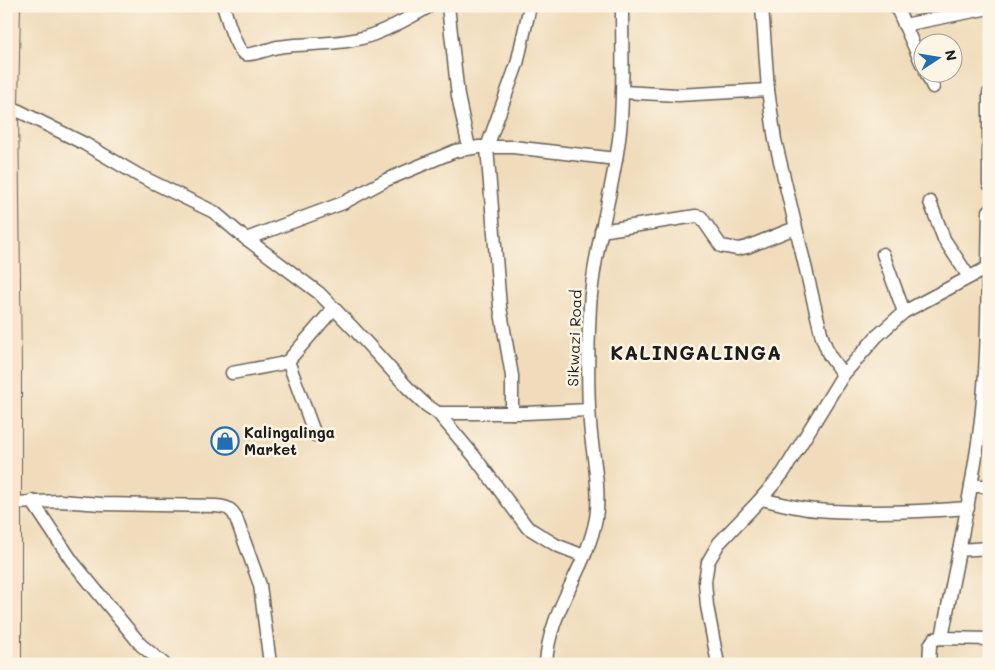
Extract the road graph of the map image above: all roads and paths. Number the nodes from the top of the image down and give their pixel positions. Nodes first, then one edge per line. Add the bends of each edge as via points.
1 (11, 6) edge
2 (223, 6) edge
3 (430, 6) edge
4 (448, 6) edge
5 (530, 6) edge
6 (622, 6) edge
7 (762, 6) edge
8 (896, 6) edge
9 (989, 8) edge
10 (904, 25) junction
11 (912, 42) edge
12 (931, 82) edge
13 (933, 87) dead end
14 (768, 90) junction
15 (622, 92) junction
16 (989, 93) edge
17 (9, 106) junction
18 (487, 147) junction
19 (469, 148) junction
20 (616, 159) junction
21 (989, 184) edge
22 (930, 202) dead end
23 (989, 211) edge
24 (795, 228) junction
25 (601, 231) junction
26 (246, 239) junction
27 (883, 254) dead end
28 (987, 268) junction
29 (969, 277) junction
30 (334, 308) junction
31 (904, 312) junction
32 (288, 361) junction
33 (9, 372) edge
34 (232, 374) dead end
35 (843, 375) junction
36 (589, 410) junction
37 (438, 413) junction
38 (512, 413) junction
39 (315, 435) dead end
40 (972, 486) junction
41 (989, 486) edge
42 (761, 500) junction
43 (32, 501) junction
44 (13, 503) junction
45 (968, 508) junction
46 (989, 548) edge
47 (958, 550) junction
48 (584, 556) junction
49 (942, 638) junction
50 (989, 639) edge
51 (12, 664) edge
52 (164, 664) edge
53 (270, 664) edge
54 (546, 664) edge
55 (718, 664) edge
56 (929, 664) edge

1 - 17 main road
2 - 3 street via 234,37 243,53 248,55 288,45 357,40
4 - 19 street via 458,96
5 - 18 street via 517,64
6 - 15 street, Sikwazi Road
7 - 14 street
8 - 10 street
9 - 10 street
10 - 11 street
12 - 13 street
14 - 15 street via 678,95
14 - 24 street via 775,140
15 - 20 street, Sikwazi Road
16 - 21 street
17 - 26 street via 214,212
17 - 33 main road
18 - 19 street
18 - 20 street
18 - 38 street via 500,307 512,376
19 - 26 street via 424,163 343,203
20 - 25 street, Sikwazi Road
22 - 29 street via 944,240
23 - 28 street
24 - 25 street via 738,249 721,246 704,220 696,216
24 - 35 street via 822,337 829,355
25 - 36 street, Sikwazi Road via 590,307
26 - 30 street via 319,293
27 - 31 street
28 - 29 street
28 - 40 street via 986,349
29 - 31 street
30 - 32 street
30 - 37 street via 408,388
31 - 35 street via 876,337
32 - 34 street
32 - 39 street
33 - 44 main road
35 - 42 street via 783,473
36 - 38 street
36 - 48 street, Sikwazi Road via 597,501 593,530
37 - 38 street
37 - 48 street via 527,527 556,546
40 - 41 street
40 - 45 street
42 - 45 street via 816,510 854,512 910,513
42 - 55 street via 719,543 708,562 705,581 707,606
43 - 44 street
43 - 52 street via 84,577 141,646
43 - 53 street via 225,506 234,512 260,585
44 - 51 main road
45 - 47 street
46 - 47 street
47 - 49 street
48 - 54 street, Sikwazi Road via 550,636
49 - 50 street
49 - 56 street via 932,641

